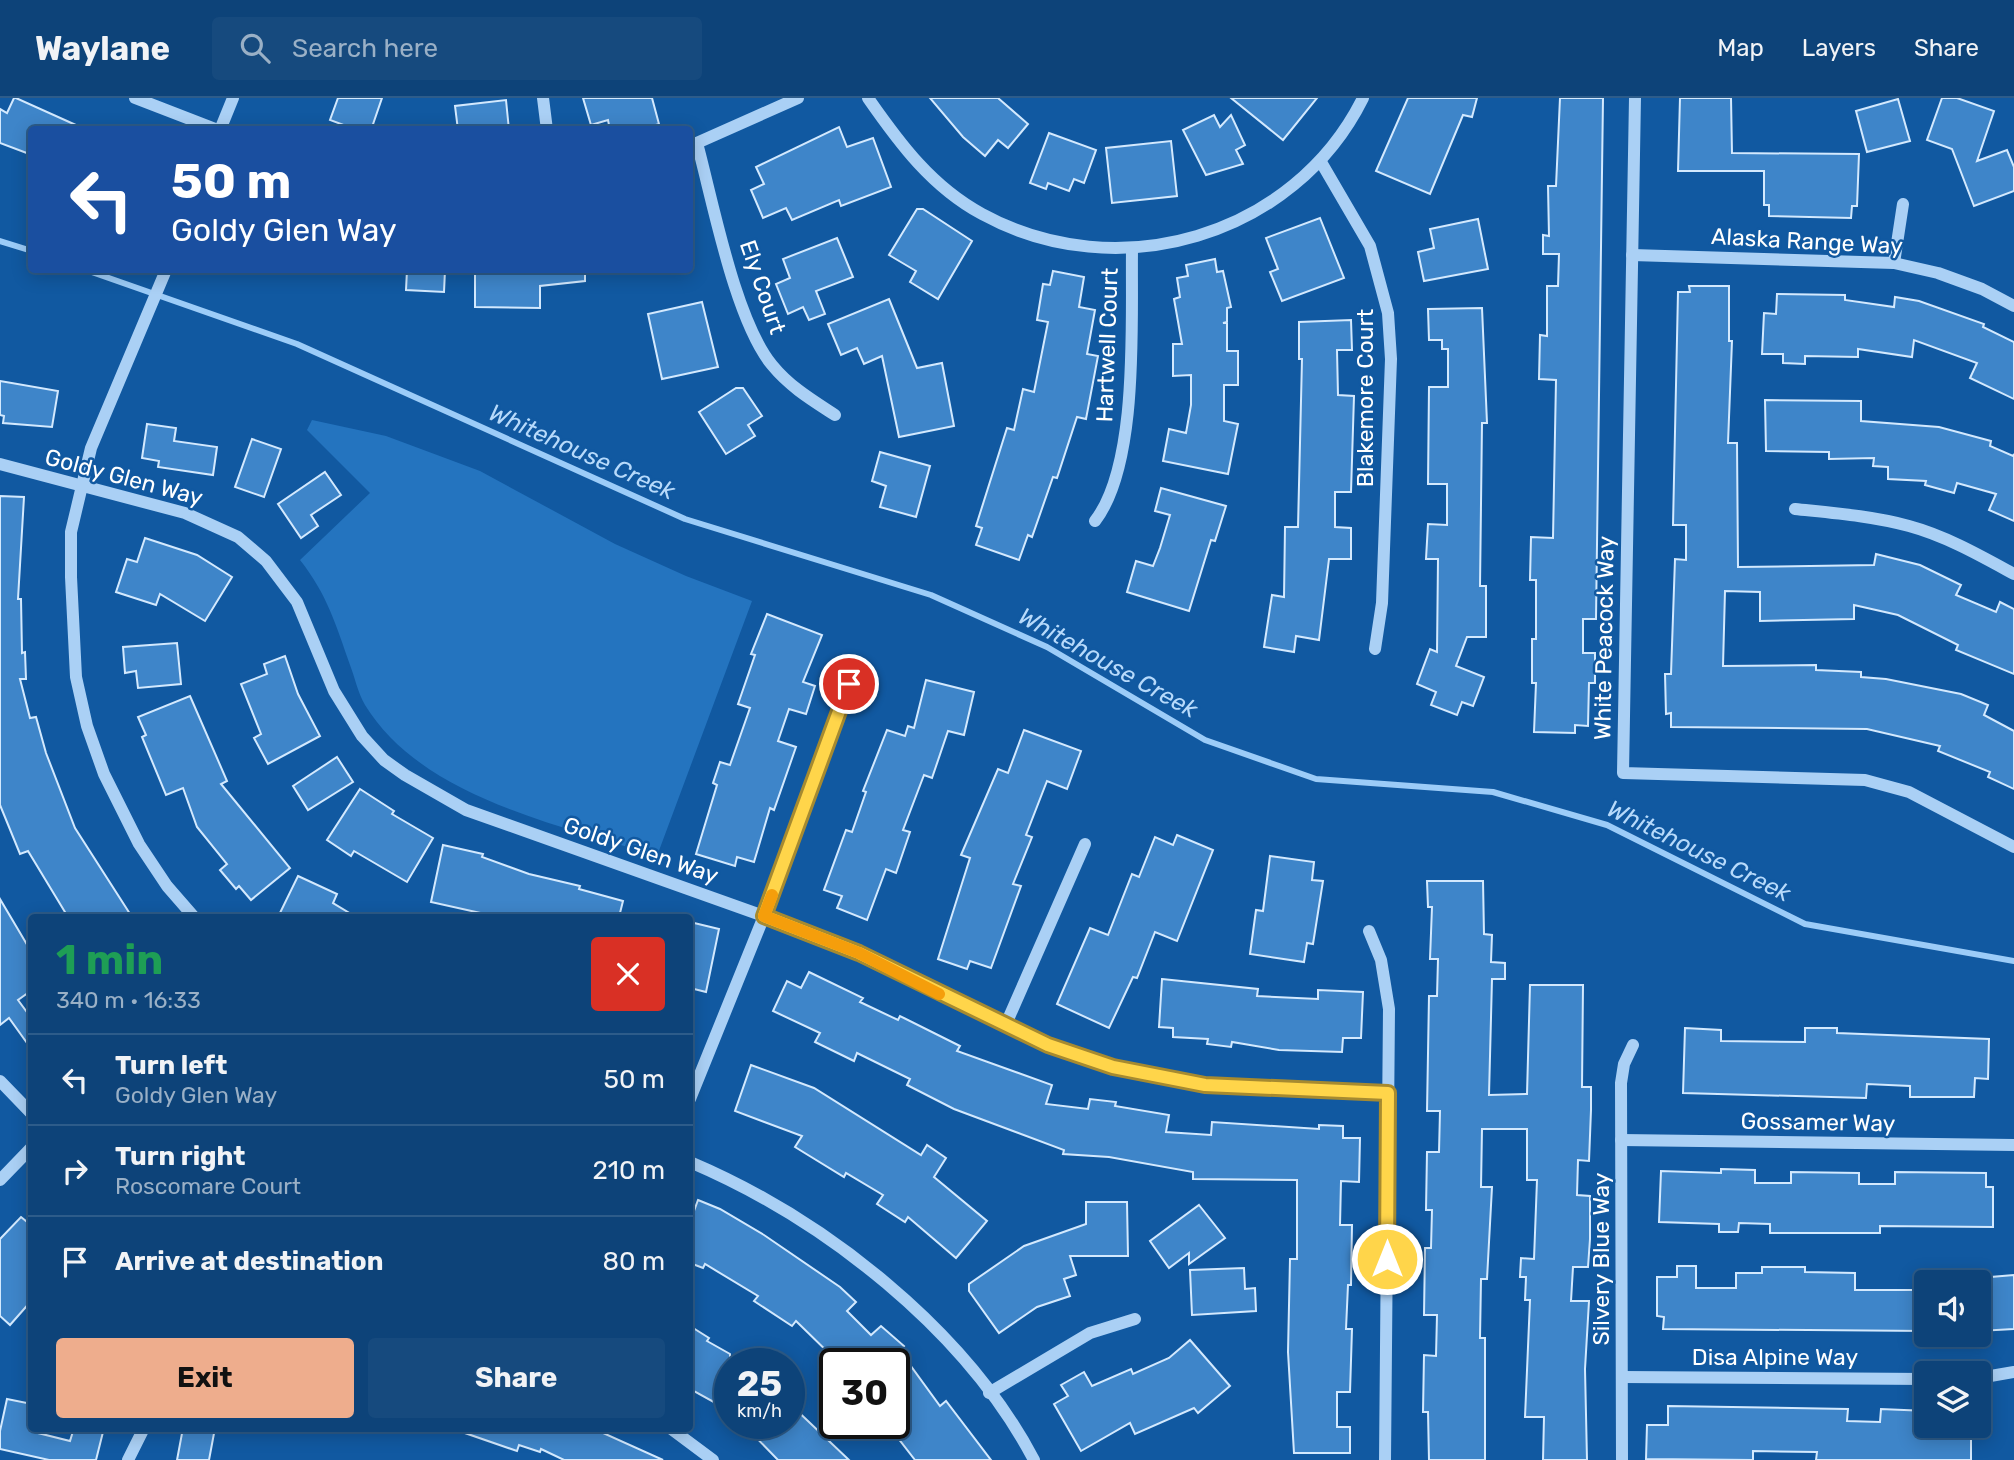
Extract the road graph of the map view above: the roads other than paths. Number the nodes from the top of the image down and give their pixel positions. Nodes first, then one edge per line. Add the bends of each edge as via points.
1 (135, 98) edge
2 (233, 98) edge
3 (543, 98) edge
4 (798, 98) edge
5 (868, 98) edge
6 (1363, 98) edge
7 (1635, 98) edge
8 (208, 126) edge
9 (221, 126) edge
10 (546, 126) edge
11 (693, 145) edge
12 (1321, 162) junction
13 (1902, 204) dead end
14 (1132, 250) junction
15 (1632, 255) junction
16 (1894, 263) junction
17 (165, 273) edge
18 (2014, 306) edge
19 (835, 415) dead end
20 (0, 464) edge
21 (84, 488) junction
22 (1795, 509) dead end
23 (1096, 521) dead end
24 (2014, 574) edge
25 (1375, 649) dead end
26 (849, 684) dead end
27 (1085, 844) dead end
28 (2014, 847) edge
29 (191, 914) edge
30 (764, 916) junction
31 (1369, 932) dead end
32 (1006, 1024) junction
33 (1633, 1045) dead end
34 (0, 1081) edge
35 (693, 1092) edge
36 (1388, 1093) junction
37 (28, 1110) edge
38 (1622, 1140) junction
39 (2014, 1145) edge
40 (28, 1151) edge
41 (693, 1164) edge
42 (0, 1180) edge
43 (1135, 1319) dead end
44 (2014, 1372) edge
45 (1991, 1376) edge
46 (1622, 1377) junction
47 (1914, 1379) edge
48 (989, 1393) junction
49 (142, 1432) edge
50 (675, 1432) edge
51 (128, 1460) edge
52 (713, 1460) edge
53 (1034, 1460) edge
54 (1385, 1460) edge
55 (1622, 1460) edge

1 - 8 street
2 - 9 street
3 - 10 street
4 - 11 street
5 - 14 street via 924,170 981,214 1048,241
6 - 12 street
7 - 15 street, White Peacock Way
11 - 19 street, Ely Court via 742,307 760,347 795,389
12 - 14 street via 1281,196 1240,221 1195,238
12 - 25 street, Blakemore Court via 1370,246 1388,313 1391,359 1382,603
13 - 16 street
14 - 23 street, Hartwell Court via 1130,401 1111,488
15 - 16 street, Alaska Range Way
15 - 28 street, White Peacock Way via 1623,773 1865,779 1909,792
16 - 18 street, Alaska Range Way via 1938,273
17 - 21 street via 91,448
20 - 21 street, Goldy Glen Way
21 - 29 street via 71,533 71,577 76,677 87,726 125,820 167,886
21 - 30 street, Goldy Glen Way via 185,513 238,537 265,561 297,602 334,691 362,736 384,760 432,793 565,847
22 - 24 street via 1910,526
26 - 30 street
27 - 32 street
30 - 32 street, Goldy Glen Way via 859,953
30 - 35 street
31 - 36 street via 1387,984
32 - 36 street, Goldy Glen Way via 1048,1045 1113,1067 1205,1085
33 - 38 street, Silvery Blue Way via 1621,1083
34 - 37 street
36 - 54 street
38 - 39 street, Gossamer Way
38 - 46 street, Silvery Blue Way
40 - 42 street
41 - 48 street via 786,1212 872,1272 939,1335
43 - 48 street via 1090,1333
44 - 45 street
46 - 47 street, Disa Alpine Way
46 - 55 street, Silvery Blue Way
48 - 53 street
49 - 51 street
50 - 52 street

